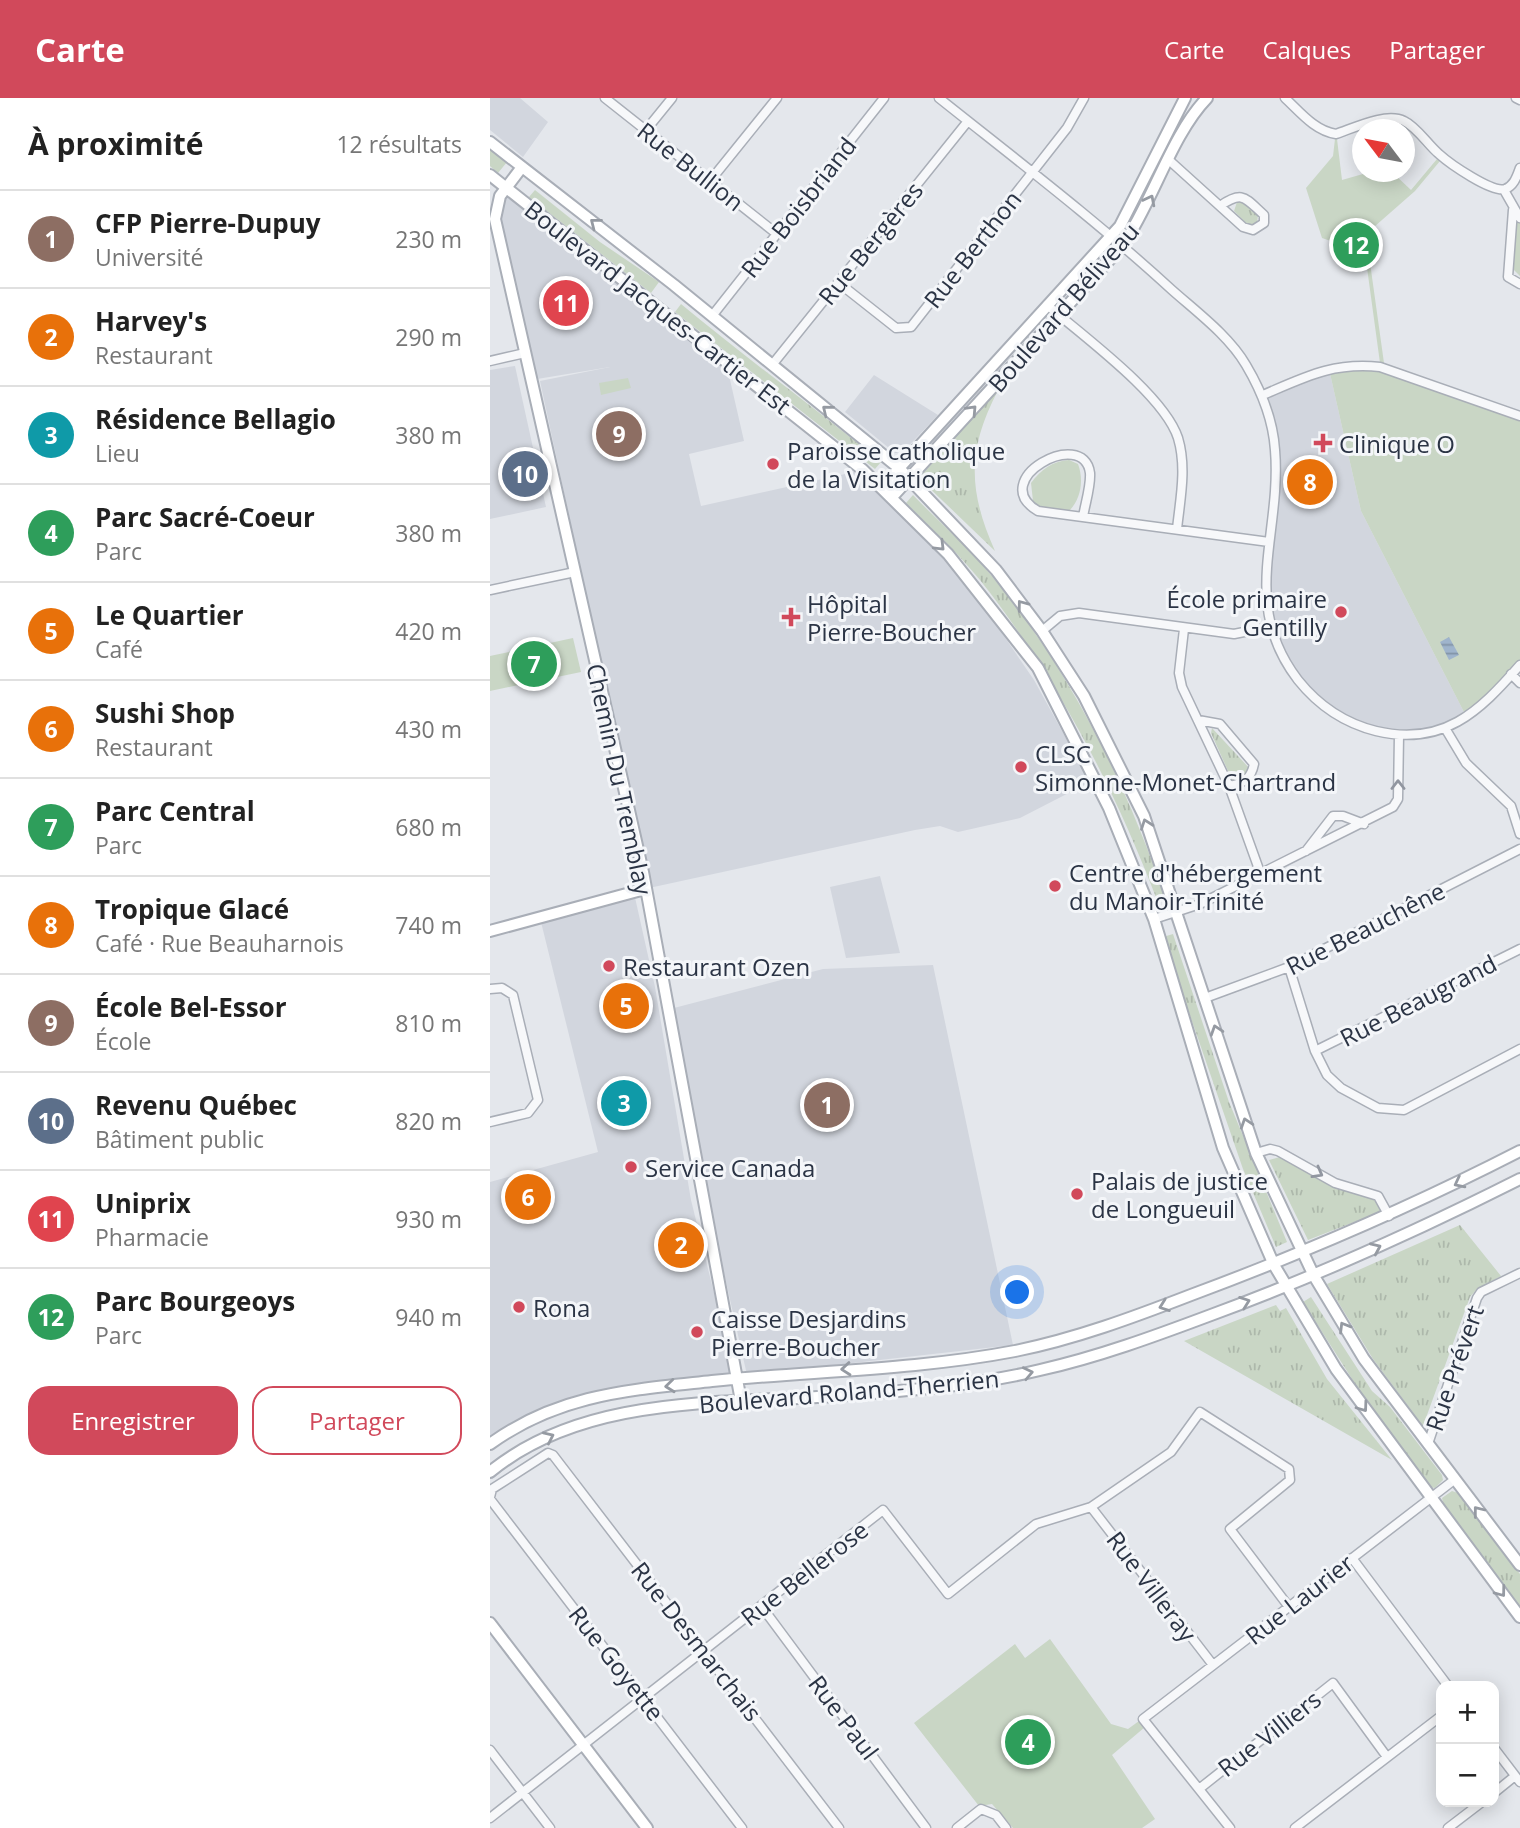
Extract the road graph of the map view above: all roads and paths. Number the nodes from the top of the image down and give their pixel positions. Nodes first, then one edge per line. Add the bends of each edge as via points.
1 (605, 98) edge
2 (672, 98) edge
3 (777, 98) edge
4 (884, 98) edge
5 (939, 98) edge
6 (1084, 98) edge
7 (1185, 98) edge
8 (1207, 98) edge
9 (1285, 98) edge
10 (968, 121) junction
11 (646, 131) junction
12 (490, 142) edge
13 (1170, 161) junction
14 (522, 167) junction
15 (1520, 168) edge
16 (1032, 172) junction
17 (490, 175) edge
18 (710, 181) junction
19 (506, 188) junction
20 (1504, 190) junction
21 (1220, 206) junction
22 (1513, 210) junction
23 (1520, 218) edge
24 (777, 234) junction
25 (1111, 235) junction
26 (1123, 245) junction
27 (839, 283) junction
28 (1520, 284) edge
29 (1047, 305) junction
30 (1059, 315) junction
31 (712, 316) junction
32 (525, 353) junction
33 (490, 361) edge
34 (772, 365) junction
35 (1263, 395) junction
36 (1520, 416) edge
37 (899, 468) junction
38 (909, 478) junction
39 (882, 487) junction
40 (892, 497) junction
41 (1083, 517) junction
42 (1177, 529) junction
43 (1269, 542) junction
44 (575, 572) junction
45 (490, 590) edge
46 (1269, 627) junction
47 (1184, 629) junction
48 (1042, 631) junction
49 (1520, 665) edge
50 (1511, 674) junction
51 (1520, 683) edge
52 (1198, 720) junction
53 (1445, 728) junction
54 (1399, 735) junction
55 (1229, 786) junction
56 (1364, 824) junction
57 (1520, 834) edge
58 (1520, 849) edge
59 (1304, 853) junction
60 (1261, 875) junction
61 (645, 890) junction
62 (1177, 911) junction
63 (1154, 919) junction
64 (490, 931) edge
65 (1520, 948) edge
66 (1289, 967) junction
67 (490, 989) edge
68 (1205, 998) junction
69 (1520, 1049) edge
70 (1315, 1051) junction
71 (490, 1122) edge
72 (1520, 1151) edge
73 (1256, 1153) junction
74 (1520, 1179) edge
75 (1389, 1216) junction
76 (1302, 1253) junction
77 (1274, 1265) junction
78 (1520, 1273) edge
79 (1314, 1276) junction
80 (1287, 1288) junction
81 (738, 1379) junction
82 (741, 1401) junction
83 (490, 1444) edge
84 (1427, 1444) junction
85 (553, 1455) joint
86 (490, 1472) edge
87 (1454, 1480) junction
88 (490, 1498) edge
89 (1429, 1498) junction
90 (1091, 1507) junction
91 (1352, 1558) junction
92 (1520, 1565) edge
93 (762, 1607) junction
94 (1289, 1607) junction
95 (1520, 1617) edge
96 (490, 1623) edge
97 (705, 1650) junction
98 (1213, 1665) junction
99 (1444, 1681) edge
100 (645, 1698) junction
101 (1436, 1720) edge
102 (584, 1745) junction
103 (490, 1750) edge
104 (1499, 1754) edge
105 (1387, 1757) junction
106 (1518, 1779) edge
107 (1199, 1788) junction
108 (1499, 1790) edge
109 (523, 1792) junction
110 (1475, 1807) edge
111 (490, 1818) edge
112 (550, 1828) edge
113 (647, 1828) edge
114 (742, 1828) edge
115 (839, 1828) edge
116 (926, 1828) edge
117 (957, 1828) edge
118 (1006, 1828) edge
119 (1230, 1828) edge
120 (1295, 1828) edge
121 (1448, 1828) edge

1 - 11 street, Rue Bullion
2 - 11 street
3 - 18 street
4 - 24 street, Rue Boisbriand
5 - 10 street
6 - 16 street, Rue Berthon
7 - 25 main road, Boulevard Béliveau via 1138,194
8 - 13 main road, Boulevard Béliveau
9 - 20 street via 1329,133 1385,119 1405,121 1464,172
10 - 16 street
10 - 27 street, Rue Bergères
11 - 18 street, Rue Bullion
12 - 14 main road, Boulevard Jacques-Cartier Est
13 - 21 street
26 -> 13 main road, Boulevard Béliveau
14 - 19 main road, Chemin Du Tremblay
31 -> 14 main road, Boulevard Jacques-Cartier Est
15 - 20 street via 1513,184
16 - 25 street
16 - 27 street, Rue Berthon via 911,327 896,328
17 - 19 main road, Boulevard Jacques-Cartier Est
18 - 24 street, Rue Bullion
19 - 32 main road, Chemin Du Tremblay via 495,219
19 - 39 main road, Boulevard Jacques-Cartier Est
20 - 22 street
21 - 21 street via 1248,230 1264,223 1264,215 1244,197 1234,197
22 - 23 street
22 - 28 street via 1508,277
24 - 31 street, Rue Boisbriand
25 - 26 street
25 - 29 main road, Boulevard Béliveau
26 - 30 main road, Boulevard Béliveau
26 - 35 street via 1220,333
27 - 34 street, Rue Bergères
29 - 30 street
29 - 37 main road, Boulevard Béliveau
38 -> 30 main road, Boulevard Béliveau
30 - 42 street via 1149,395 1172,423 1183,473
31 - 34 main road, Boulevard Jacques-Cartier Est
32 - 33 street
32 - 44 main road, Chemin Du Tremblay
37 -> 34 main road, Boulevard Jacques-Cartier Est
35 - 36 street via 1326,368 1362,365 1380,367
35 - 43 street via 1275,451
37 - 38 main road, Boulevard Jacques-Cartier Est
37 - 39 main road, Boulevard Béliveau
38 - 40 main road, Boulevard Béliveau
48 -> 38 main road, Boulevard Jacques-Cartier Est via 996,570
39 - 40 main road, Boulevard Jacques-Cartier Est
40 -> 63 main road, Boulevard Jacques-Cartier Est via 948,554 1038,668 1110,808
41 - 41 street via 1032,507 1024,483 1034,466 1062,453 1086,464 1090,473
41 - 42 street
42 - 43 street
43 - 46 street via 1265,585
44 - 45 street
44 - 61 main road, Chemin Du Tremblay
46 - 47 street via 1234,634
46 - 54 street via 1292,672 1312,697 1355,724
47 - 48 street via 1079,614 1060,616
47 - 52 street via 1179,673
62 -> 48 main road, Boulevard Jacques-Cartier Est via 1144,816 1116,755
49 - 50 street
50 - 51 street
50 - 53 street via 1476,710
52 - 55 street
52 - 55 street via 1220,724 1254,764 1252,775 1242,784
53 - 54 street
53 - 57 street via 1466,763 1511,806
56 -> 54 street via 1398,799
55 - 60 street
56 - 59 street
56 - 59 street via 1333,816
58 - 66 street, Rue Beauchêne
59 - 60 street
60 - 62 street
61 - 64 main road
61 - 81 main road, Chemin Du Tremblay
62 - 63 street
62 - 68 main road, Boulevard Jacques-Cartier Est
63 - 77 main road, Boulevard Jacques-Cartier Est via 1223,1148
65 - 70 street, Rue Beaugrand
66 - 68 street, Rue Beauchêne
66 - 70 street
67 - 71 street via 502,988 513,995 538,1100 528,1113
73 -> 68 main road, Boulevard Jacques-Cartier Est
69 - 70 street via 1404,1110 1392,1112 1341,1088 1327,1075
72 -> 75 main road, Boulevard Roland-Therrien
73 -> 75 street via 1279,1152 1335,1182 1378,1196
73 - 76 main road, Boulevard Jacques-Cartier Est
79 -> 74 main road, Boulevard Roland-Therrien
75 - 76 main road, Boulevard Roland-Therrien
76 - 77 main road, Boulevard Roland-Therrien
76 - 79 main road, Boulevard Jacques-Cartier Est
77 - 80 main road, Boulevard Jacques-Cartier Est
77 -> 81 main road, Boulevard Roland-Therrien via 1094,1329 1015,1351
78 - 84 street, Rue Prévert via 1477,1298
79 - 80 main road, Boulevard Roland-Therrien
84 -> 79 main road, Boulevard Jacques-Cartier Est via 1364,1359
82 -> 80 main road, Boulevard Roland-Therrien via 861,1394 1001,1378 1110,1350
80 -> 89 main road, Boulevard Jacques-Cartier Est via 1336,1370
81 - 82 main road, Chemin Du Tremblay
81 -> 83 main road, Boulevard Roland-Therrien via 609,1393 573,1402 541,1413
86 -> 82 main road, Boulevard Roland-Therrien via 528,1447 583,1423
84 - 87 main road, Boulevard Jacques-Cartier Est
85 - 88 street, Rue Goyette via 548,1452 492,1489
85 - 97 street, Rue Desmarchais
87 - 89 street, Rue Laurier
92 -> 87 main road, Boulevard Jacques-Cartier Est
88 - 100 street, Rue Goyette
89 - 91 street, Rue Laurier
89 -> 95 main road, Boulevard Jacques-Cartier Est
90 - 93 street, Rue Bellerose via 1036,1524 948,1594 883,1510
90 - 94 street, Rue Bellerose via 1171,1452 1200,1412 1289,1469 1290,1480 1230,1529
90 - 98 street, Rue Villeray
91 - 94 street, Rue Laurier
91 - 99 street
93 - 97 street, Rue Bellerose
93 - 116 street, Rue Paul
94 - 98 street, Rue Laurier
96 - 102 main road
97 - 100 street, Rue Bellerose
97 - 115 street, Rue Desmarchais
98 - 107 street, Rue Laurier via 1143,1718
100 - 102 street, Rue Bellerose
100 - 114 street, Rue Goyette
101 - 105 street
102 - 109 street, Rue Bellerose
102 - 113 main road
103 - 109 street
104 - 106 street
105 - 107 street, Rue Villiers via 1333,1683
105 - 120 street
106 - 108 street
107 - 119 street
109 - 111 street, Rue Bellerose
109 - 112 street
110 - 121 street
117 - 118 street via 981,1809

